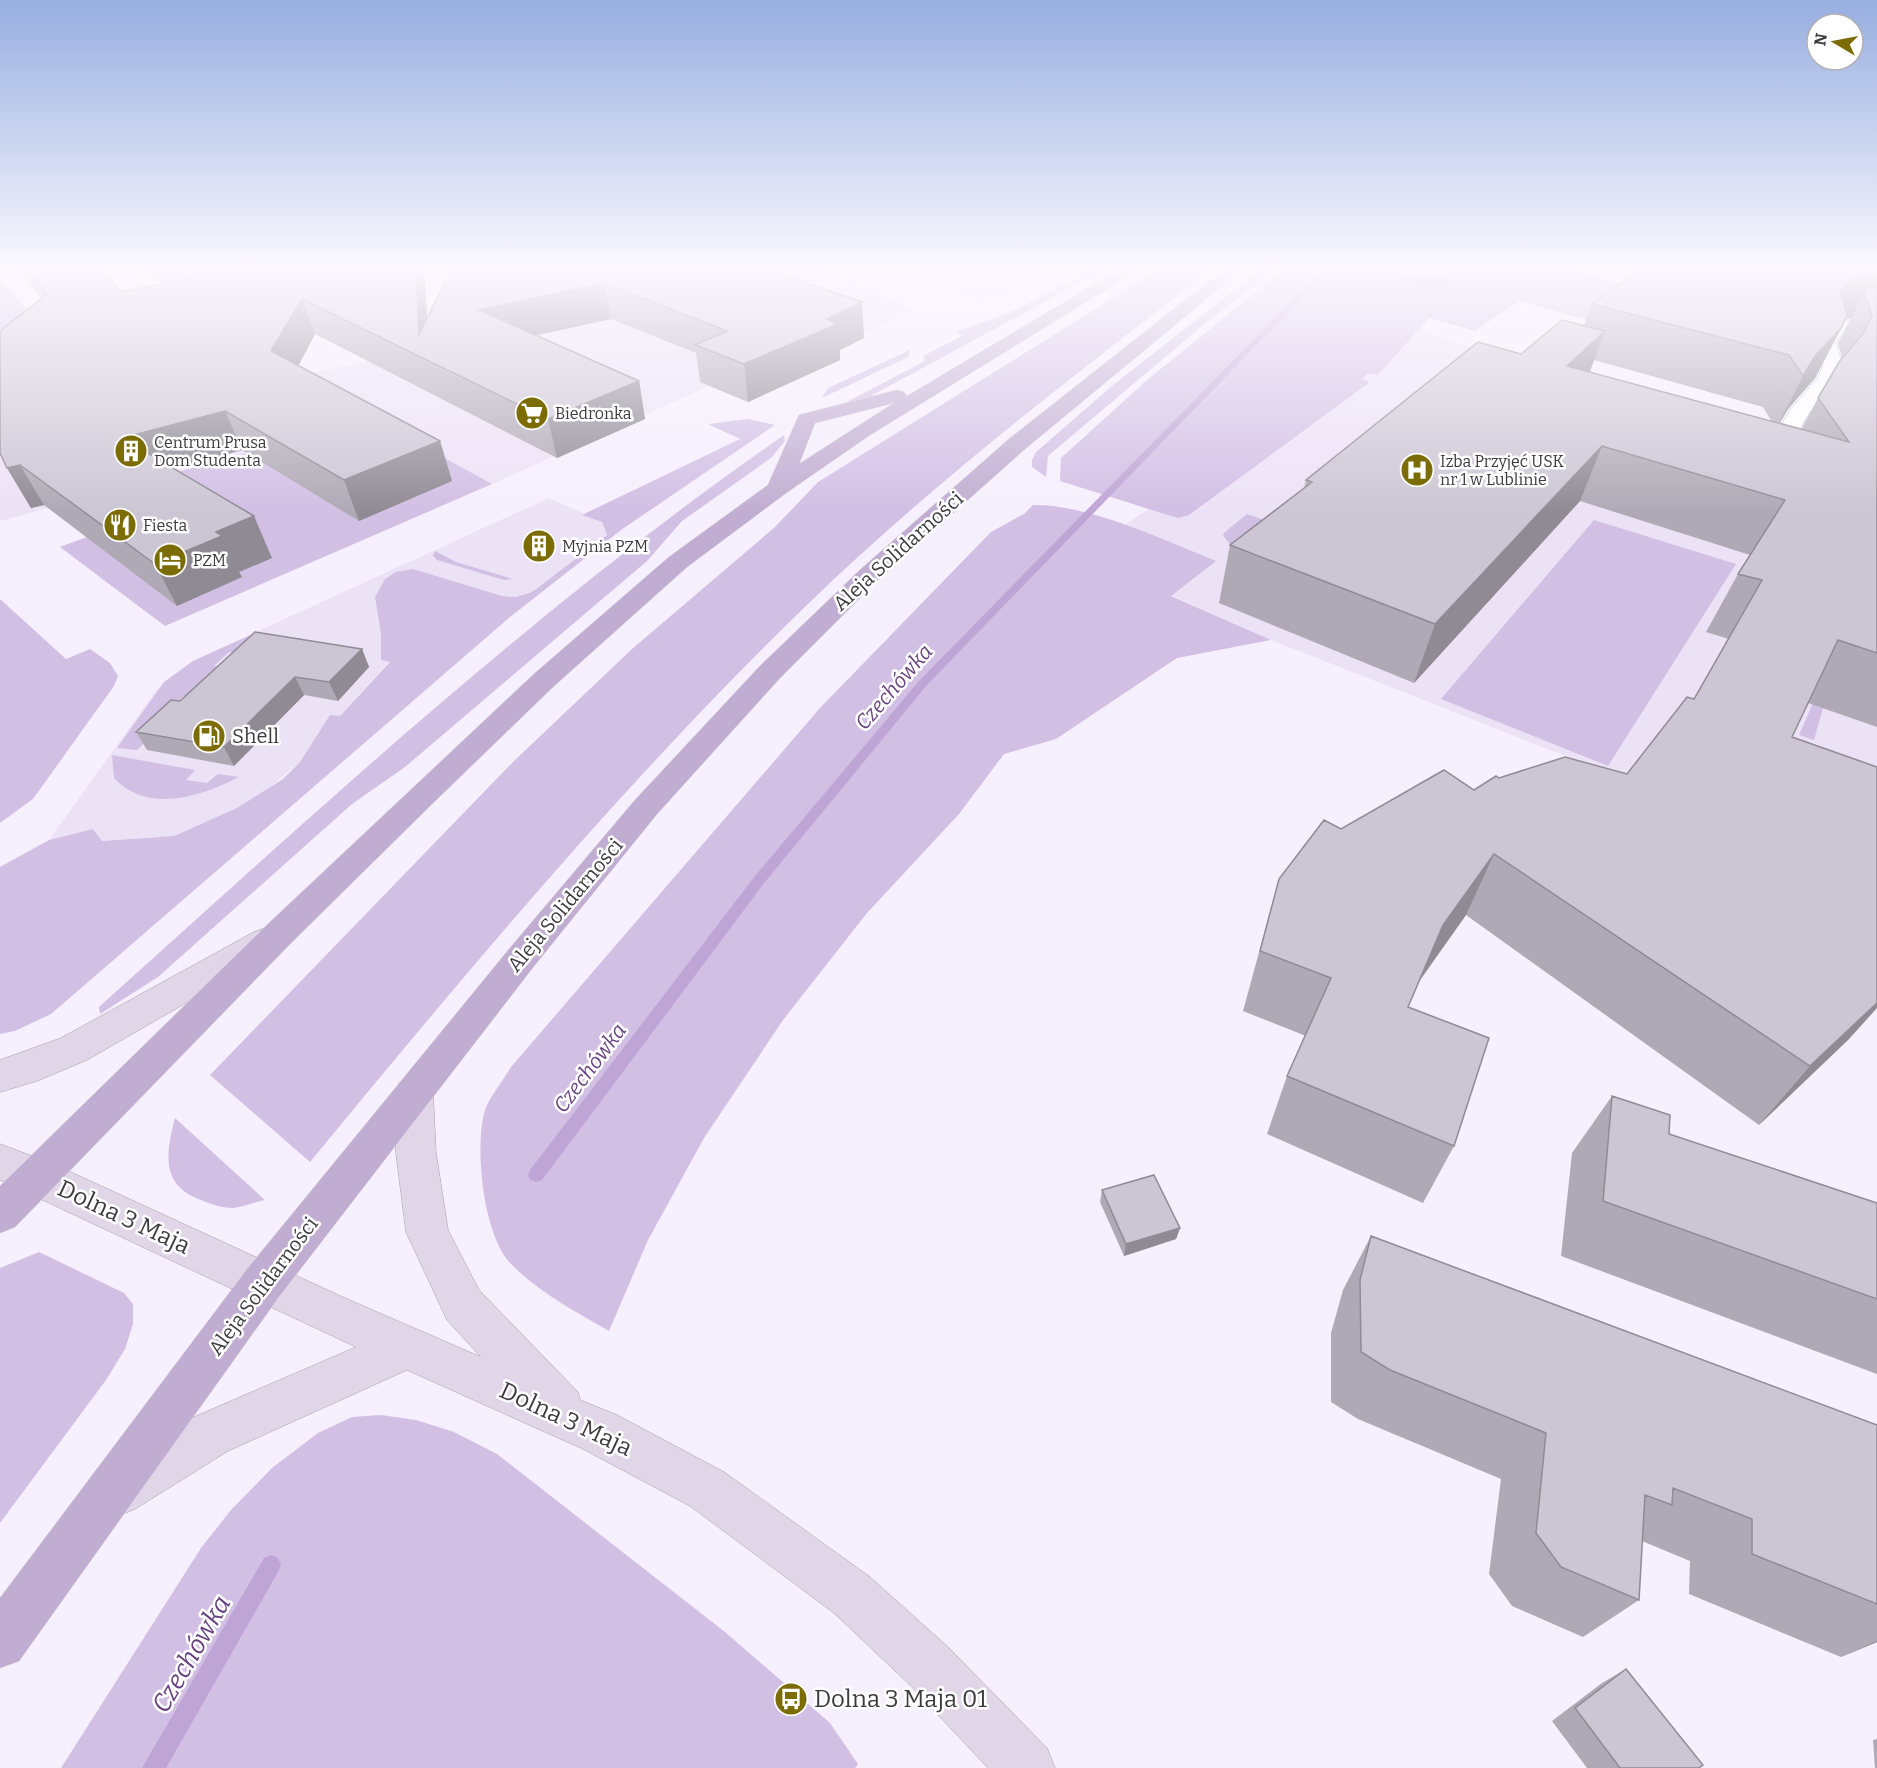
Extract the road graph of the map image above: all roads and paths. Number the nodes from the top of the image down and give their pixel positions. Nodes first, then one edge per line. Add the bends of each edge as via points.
1 (998, 350) edge
2 (1135, 350) edge
3 (1828, 350) edge
4 (951, 378) junction
5 (1775, 454) edge
6 (778, 488) junction
7 (280, 933) junction
8 (0, 1076) edge
9 (414, 1093) junction
10 (18, 1169) edge
11 (0, 1214) edge
12 (263, 1283) junction
13 (408, 1347) junction
14 (571, 1419) junction
15 (99, 1504) junction
16 (0, 1642) edge
17 (1027, 1768) edge

1 - 4 main road
2 - 9 main road, Aleja Solidarności via 1008,452 870,574 770,672 646,807
3 - 5 street via 1833,366 1826,381 1800,410
4 - 6 main road
4 - 6 main road via 858,408 806,419
6 - 7 main road via 678,562 553,672
7 - 8 street via 74,1049
7 - 10 main road
9 - 12 main road, Aleja Solidarności
9 - 14 street via 420,1186 431,1240 463,1305
10 - 11 main road
10 - 12 street, Dolna 3 Maja
12 - 13 street, Dolna 3 Maja
12 - 15 main road, Aleja Solidarności
13 - 14 street, Dolna 3 Maja
13 - 15 street via 211,1434
14 - 17 street, Dolna 3 Maja via 707,1490 833,1580 929,1666
15 - 16 main road, Aleja Solidarności

